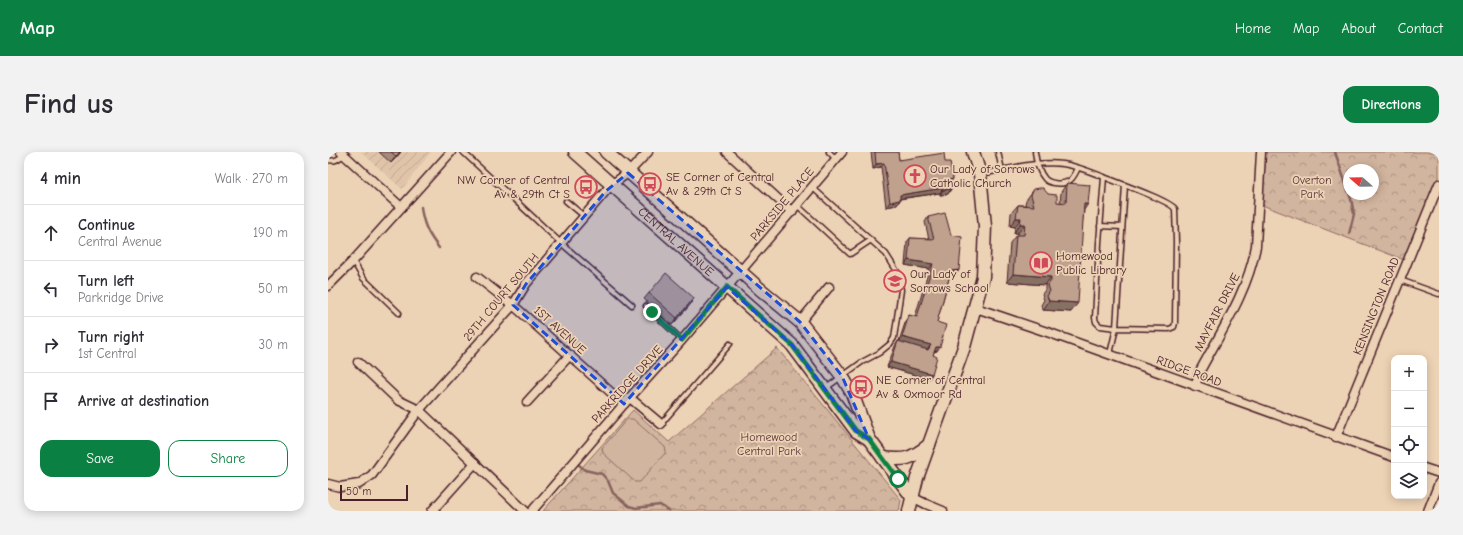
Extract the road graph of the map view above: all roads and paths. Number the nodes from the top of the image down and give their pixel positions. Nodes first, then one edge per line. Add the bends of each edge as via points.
1 (451, 152) edge
2 (463, 152) edge
3 (575, 152) edge
4 (606, 152) edge
5 (648, 152) edge
6 (727, 152) edge
7 (829, 152) edge
8 (842, 152) edge
9 (973, 152) edge
10 (998, 152) edge
11 (1035, 152) edge
12 (1261, 152) edge
13 (344, 153) edge
14 (836, 159) junction
15 (328, 160) edge
16 (1037, 164) junction
17 (1078, 168) junction
18 (1002, 170) junction
19 (628, 173) junction
20 (980, 174) junction
21 (1104, 177) junction
22 (1439, 184) edge
23 (611, 185) junction
24 (1124, 185) junction
25 (813, 188) junction
26 (566, 201) dead end
27 (401, 207) junction
28 (795, 209) junction
29 (584, 217) junction
30 (1100, 226) junction
31 (1122, 227) junction
32 (871, 240) junction
33 (561, 243) junction
34 (353, 261) junction
35 (740, 272) junction
36 (477, 277) dead end
37 (1400, 280) junction
38 (328, 286) edge
39 (727, 287) junction
40 (829, 287) dead end
41 (1439, 294) edge
42 (513, 305) junction
43 (632, 305) dead end
44 (646, 306) dead end
45 (976, 308) junction
46 (399, 313) dead end
47 (800, 322) junction
48 (1116, 328) junction
49 (682, 340) junction
50 (730, 344) dead end
51 (570, 355) junction
52 (1110, 355) junction
53 (358, 362) dead end
54 (842, 376) junction
55 (1195, 386) junction
56 (826, 388) junction
57 (627, 400) junction
58 (527, 402) dead end
59 (419, 410) junction
60 (661, 424) joint
61 (1336, 437) junction
62 (869, 439) junction
63 (930, 444) junction
64 (1391, 456) edge
65 (883, 458) junction
66 (475, 463) junction
67 (1427, 469) edge
68 (1439, 473) edge
69 (1439, 483) edge
70 (328, 484) edge
71 (912, 496) junction
72 (432, 511) edge
73 (525, 511) edge
74 (532, 511) edge
75 (909, 511) edge
76 (944, 511) edge
77 (1428, 511) edge

1 - 27 street
2 - 33 lane
3 - 23 main road, CENTRAL AVENUE
4 - 19 main road, CENTRAL AVENUE
5 - 19 street, 29TH COURT SOUTH
6 - 28 street
7 - 14 lane
8 - 14 street, PARKSIDE PLACE
9 - 20 main road
10 - 18 lane
11 - 16 lane
12 - 55 street, MAYFAIR DRIVE via 1254,260 1245,286 1200,371
13 - 15 lane via 338,160
13 - 27 street
14 - 25 street, PARKSIDE PLACE
16 - 17 lane via 1063,164
16 - 17 lane via 1045,179 1062,184 1069,181
16 - 18 lane
17 - 21 lane
18 - 20 lane
19 - 23 street, 29TH COURT SOUTH
19 - 35 main road, CENTRAL AVENUE
20 - 45 main road via 985,226 983,277
21 - 24 lane
21 - 30 lane
22 - 37 street, KENSINGTON ROAD
23 - 29 street, 29TH COURT SOUTH
23 - 39 main road, CENTRAL AVENUE
24 - 31 lane
24 - 48 lane via 1164,201 1175,209 1175,324 1169,329
25 - 28 street, PARKSIDE PLACE
25 - 32 lane
26 - 29 lane
27 - 34 street
28 - 32 lane via 850,254
28 - 35 street, PARKSIDE PLACE
29 - 33 street, 29TH COURT SOUTH
30 - 31 lane
30 - 48 lane via 1095,318 1100,326
31 - 48 lane
32 - 54 lane via 886,254 898,273 901,290 894,338 879,353
33 - 42 street, 29TH COURT SOUTH via 526,284
33 - 43 lane
34 - 38 street
34 - 46 lane via 363,278
35 - 39 street, PARKRIDGE DRIVE
35 - 47 main road, CENTRAL AVENUE
36 - 42 street, 1ST AVENUE
37 - 41 lane
37 - 61 street, KENSINGTON ROAD
39 - 49 street, PARKRIDGE DRIVE
39 - 56 main road, CENTRAL AVENUE via 792,345
40 - 47 street
42 - 51 street, 1ST AVENUE
42 - 59 street, 29TH COURT SOUTH
44 - 49 lane
45 - 52 street, RIDGE ROAD
45 - 63 main road
47 - 54 main road, CENTRAL AVENUE
48 - 52 lane
49 - 57 street, PARKRIDGE DRIVE
50 - 60 lane
51 - 57 street, 1ST AVENUE
51 - 58 street
52 - 55 street, RIDGE ROAD
53 - 59 street via 398,400
54 - 56 lane
54 - 62 main road, CENTRAL AVENUE via 852,393
55 - 61 street, RIDGE ROAD
56 - 62 main road, CENTRAL AVENUE via 856,431
57 - 60 street, 1ST AVENUE
57 - 74 street, PARKRIDGE DRIVE
59 - 66 street
59 - 70 street, 29TH COURT SOUTH via 372,475 359,484 340,487
61 - 64 street, RIDGE ROAD
62 - 65 main road, CENTRAL AVENUE
63 - 65 main road via 906,460
63 - 71 main road
65 - 71 main road, CENTRAL AVENUE
66 - 72 street
66 - 73 street
67 - 68 street
69 - 77 street
71 - 75 main road
71 - 76 street

